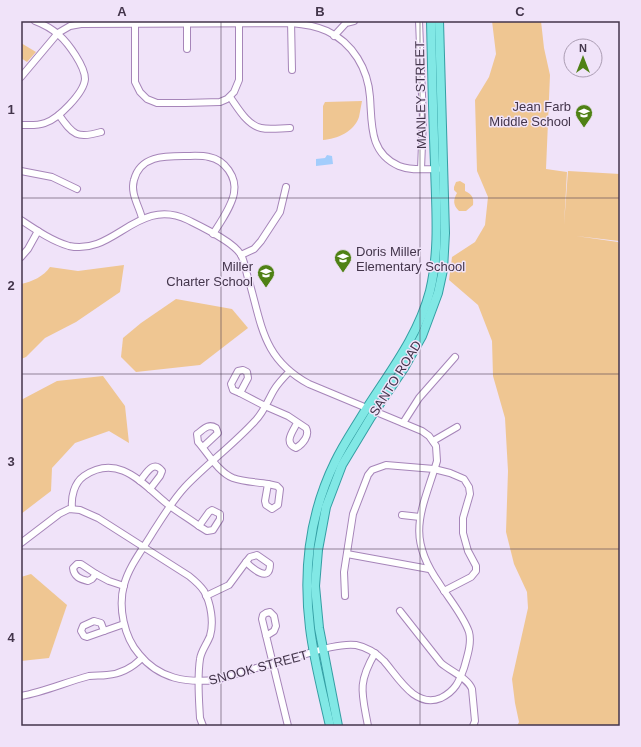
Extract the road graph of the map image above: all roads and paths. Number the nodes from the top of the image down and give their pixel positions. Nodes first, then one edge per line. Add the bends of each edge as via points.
1 (35, 21) edge
2 (354, 21) edge
3 (419, 21) edge
4 (431, 21) edge
5 (439, 21) edge
6 (135, 22) edge
7 (187, 22) edge
8 (239, 22) edge
9 (291, 22) edge
10 (58, 34) junction
11 (334, 36) junction
12 (187, 49) dead end
13 (292, 70) dead end
14 (21, 78) edge
15 (230, 97) junction
16 (59, 115) junction
17 (21, 125) edge
18 (290, 128) dead end
19 (101, 132) dead end
20 (421, 169) junction
21 (439, 169) junction
22 (21, 171) edge
23 (286, 187) dead end
24 (77, 189) dead end
25 (142, 218) junction
26 (21, 220) edge
27 (38, 231) junction
28 (213, 234) junction
29 (241, 255) junction
30 (21, 257) edge
31 (455, 357) dead end
32 (290, 371) junction
33 (240, 393) dead end
34 (265, 406) junction
35 (371, 409) junction
36 (297, 423) dead end
37 (403, 423) junction
38 (457, 427) dead end
39 (433, 441) junction
40 (203, 447) dead end
41 (213, 460) junction
42 (434, 469) junction
43 (140, 481) junction
44 (268, 484) dead end
45 (150, 489) junction
46 (170, 506) junction
47 (72, 508) junction
48 (402, 515) dead end
49 (420, 517) junction
50 (199, 526) dead end
51 (21, 543) edge
52 (144, 547) junction
53 (347, 554) junction
54 (246, 562) dead end
55 (429, 569) junction
56 (96, 574) dead end
57 (124, 586) junction
58 (444, 591) junction
59 (206, 596) junction
60 (345, 596) dead end
61 (400, 611) dead end
62 (124, 624) junction
63 (104, 631) dead end
64 (266, 636) dead end
65 (319, 650) junction
66 (374, 653) junction
67 (142, 658) junction
68 (273, 663) junction
69 (461, 677) junction
70 (199, 682) junction
71 (21, 696) edge
72 (203, 726) edge
73 (288, 726) edge
74 (330, 726) edge
75 (338, 726) edge
76 (368, 726) edge
77 (473, 726) edge

1 - 10 street
2 - 11 street via 346,23
3 - 20 street, MANLEY STREET via 423,118
4 - 21 main road, SANTO ROAD
5 - 21 main road, SANTO ROAD
6 - 7 street
6 - 10 street via 81,24 62,29
6 - 15 street via 135,82 145,98 153,102 185,103 217,102
7 - 8 street
7 - 12 street
8 - 9 street
8 - 15 street via 239,80 236,90
9 - 11 street via 309,25
9 - 13 street
10 - 14 street
10 - 16 street via 73,51 85,77 79,93
11 - 20 street via 355,55 362,67 370,96 371,130 376,144 382,153 399,166
15 - 18 street via 254,125 264,128
16 - 17 street via 45,123
16 - 19 street via 78,135 86,136
20 - 21 street
21 - 35 main road, SANTO ROAD via 445,234 443,270 438,293 422,336 404,368
22 - 24 street via 52,178
23 - 29 street via 280,212 261,241 254,249
25 - 27 street via 106,240 88,246 70,246
25 - 28 street via 160,215 177,217
25 - 28 street via 134,194 133,180 144,164 152,158 162,156 209,157 227,167 234,182 232,201
26 - 27 street
27 - 30 street
28 - 29 street via 229,243
29 - 32 street via 267,341 276,358
31 - 37 street via 419,398
32 - 34 street, SNOOK STREET via 274,389
32 - 35 street via 309,384
33 - 34 street
34 - 36 street via 283,413
34 - 41 street, SNOOK STREET via 254,422
35 - 37 street
35 - 65 main road, SANTO ROAD via 342,465 326,507 315,586
37 - 39 street via 422,431
38 - 39 street
39 - 42 street, SNOOK STREET via 437,454
40 - 41 street
41 - 44 street via 223,472 232,477
41 - 46 street, SNOOK STREET via 184,488
42 - 49 street, SNOOK STREET
42 - 53 street via 386,465 372,470 353,514
42 - 58 street via 461,477 469,487 463,532 468,551 476,566 472,577
43 - 45 street
43 - 45 street via 152,467 159,468 162,471 160,476
43 - 47 street via 112,467 93,470 82,477 76,486
45 - 46 street
46 - 50 street
46 - 52 street, SNOOK STREET
47 - 51 street via 58,514
47 - 52 street via 86,512
48 - 49 street
49 - 55 street, SNOOK STREET via 419,533
52 - 57 street, SNOOK STREET
52 - 59 street via 196,582
53 - 55 street
53 - 60 street via 344,572
54 - 59 street via 229,585
55 - 58 street, SNOOK STREET
56 - 57 street via 109,582
57 - 62 street, SNOOK STREET
58 - 69 street, SNOOK STREET via 464,621 469,634 469,649
59 - 70 street via 212,626 210,637 200,656
61 - 69 street via 441,663
62 - 63 street
62 - 67 street, SNOOK STREET via 136,651
64 - 68 street
65 - 66 street, SNOOK STREET via 356,645
65 - 68 street, SNOOK STREET
65 - 74 main road, SANTO ROAD
65 - 75 main road, SANTO ROAD
66 - 69 street, SNOOK STREET via 410,691 424,698 437,699 449,694
66 - 76 street via 364,673 362,688
67 - 70 street, SNOOK STREET via 170,677
67 - 71 street via 121,673 90,676
68 - 70 street, SNOOK STREET via 216,680
68 - 73 street
69 - 77 street via 471,684 475,721
70 - 72 street via 200,718

